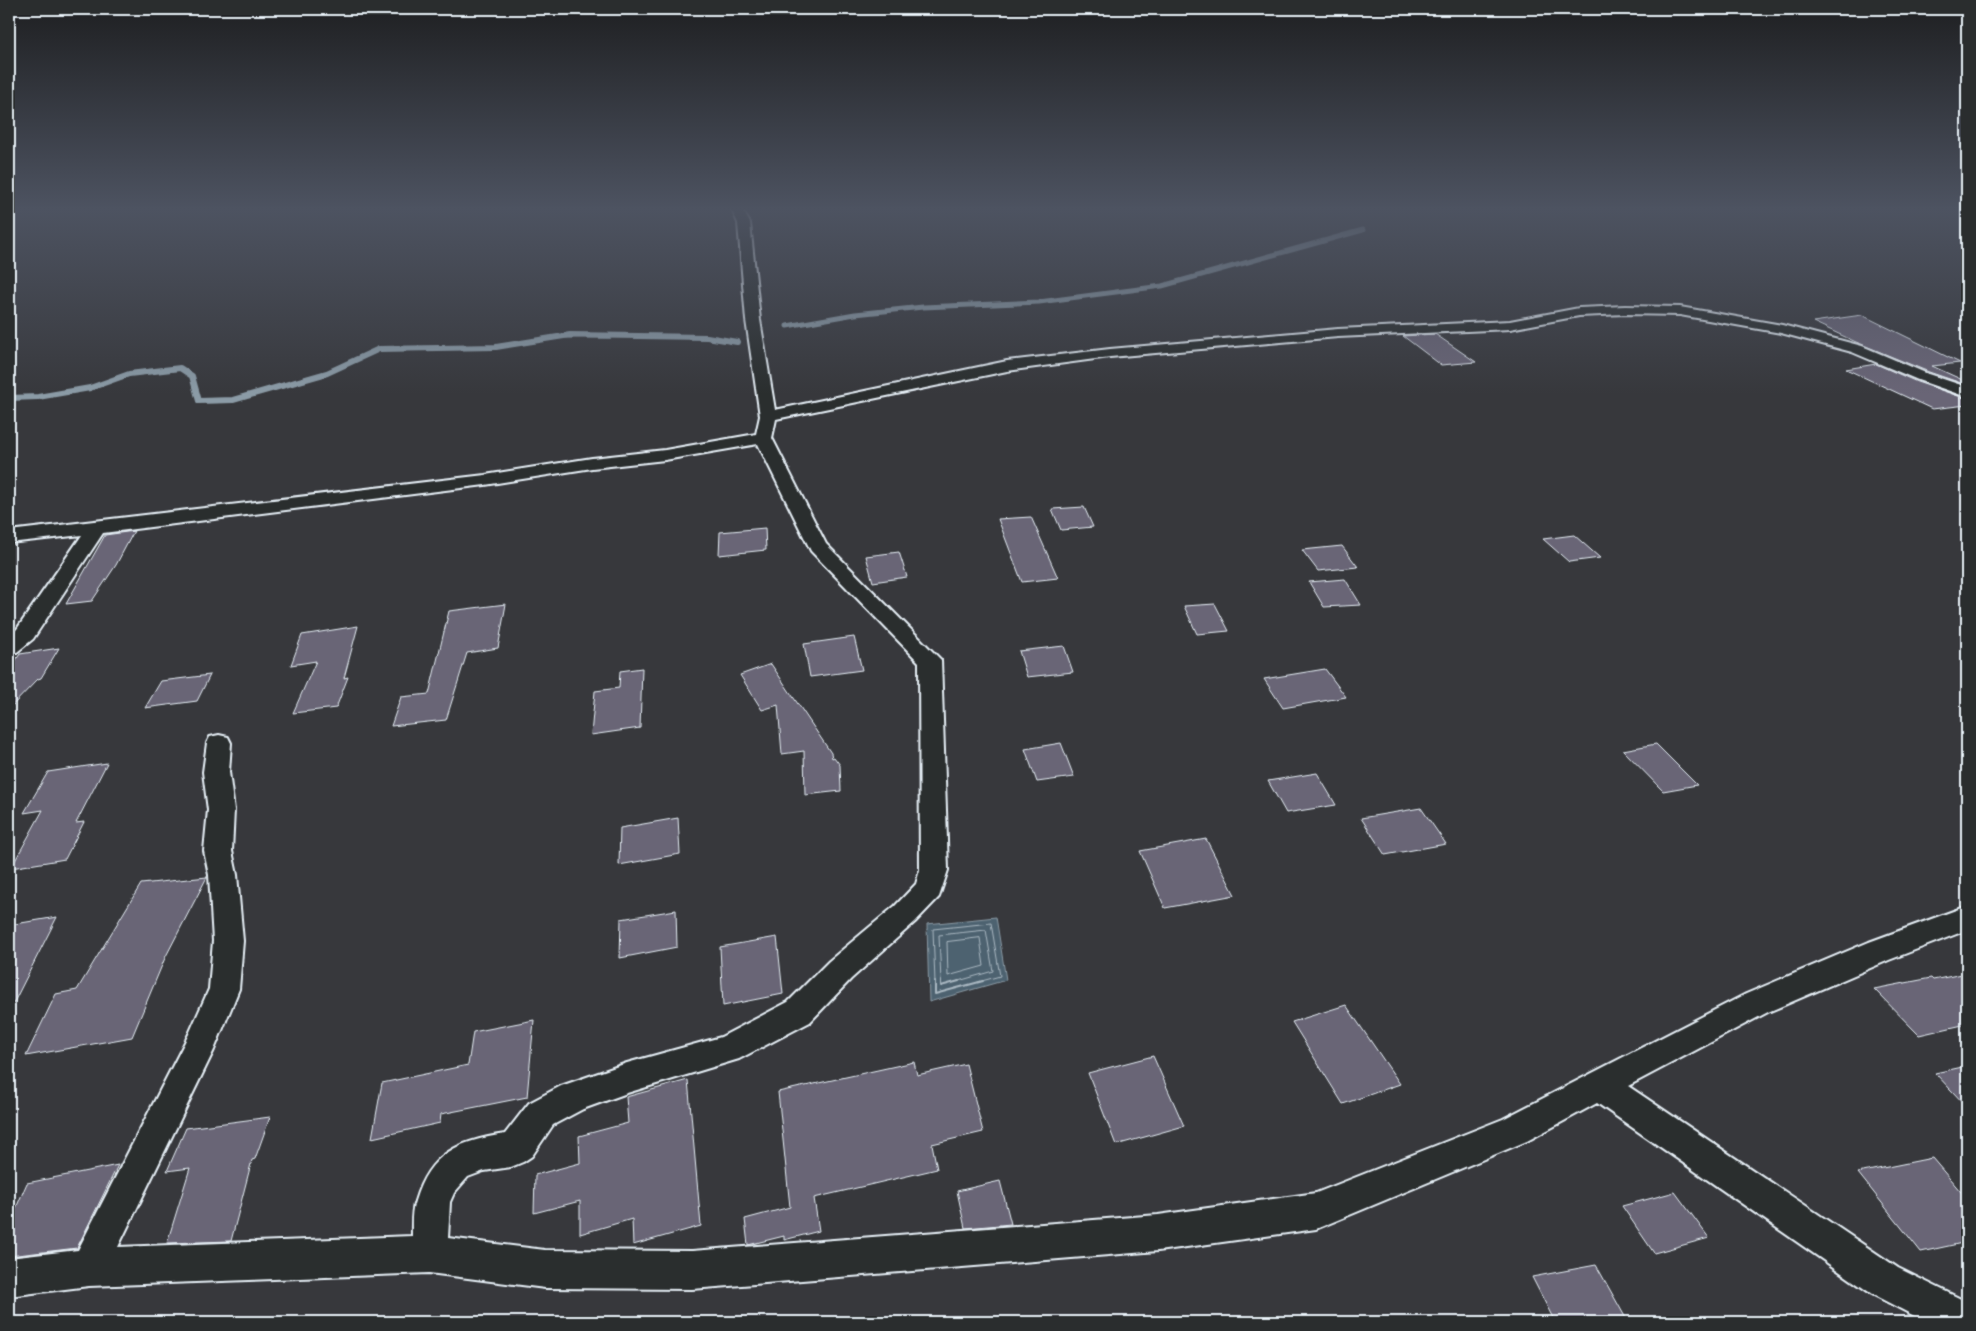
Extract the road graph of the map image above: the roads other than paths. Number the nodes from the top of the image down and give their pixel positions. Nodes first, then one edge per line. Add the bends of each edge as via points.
1 (748, 270) edge
2 (1967, 392) edge
3 (766, 427) junction
4 (97, 528) junction
5 (9, 537) edge
6 (9, 647) edge
7 (219, 743) dead end
8 (1967, 918) edge
9 (1598, 1084) junction
10 (430, 1254) junction
11 (89, 1267) junction
12 (9, 1277) edge
13 (1966, 1322) edge

1 - 3 street
2 - 3 street via 1857,349 1782,329 1680,312 1626,310 1579,312 1510,325 1338,333 1110,353 1007,366 909,385
3 - 4 street via 665,455
3 - 10 street via 818,547 930,660 934,870 929,889 799,1012 728,1050 627,1078 573,1097 541,1114 520,1144 511,1150 484,1154 456,1165 441,1181 432,1202
4 - 5 street
4 - 6 street via 25,634
7 - 11 street via 216,772 221,810 218,850 228,941 224,989 203,1040
8 - 9 street via 1756,1003
9 - 10 street via 1515,1130 1316,1211 1158,1233 692,1270 545,1268
9 - 13 street via 1885,1281
10 - 11 street
11 - 12 street

